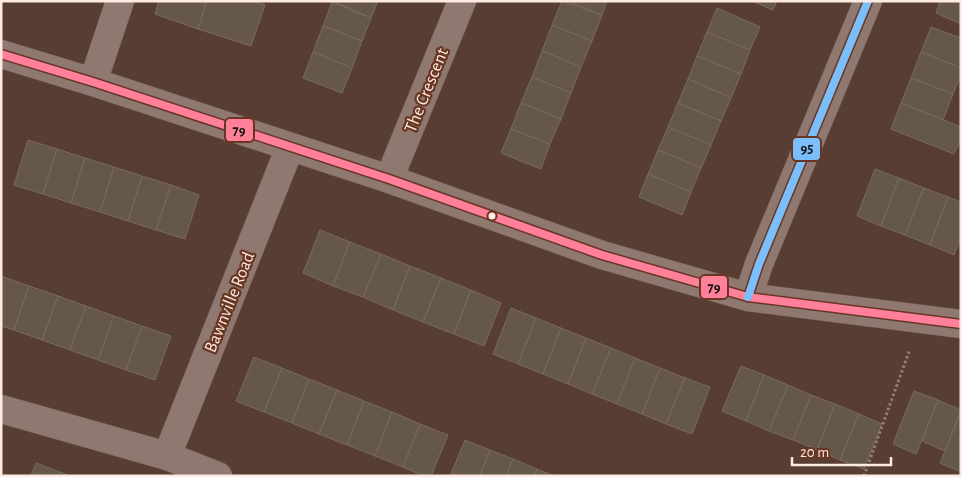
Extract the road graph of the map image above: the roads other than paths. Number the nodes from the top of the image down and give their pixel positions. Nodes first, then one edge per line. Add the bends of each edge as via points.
1 (120, 1) edge
2 (462, 1) edge
3 (868, 1) edge
4 (1, 54) edge
5 (93, 82) junction
6 (290, 147) junction
7 (389, 179) junction
8 (748, 297) junction
9 (961, 324) edge
10 (1, 409) edge
11 (167, 456) junction
12 (218, 476) edge

1 - 5 street
2 - 7 street, The Crescent
3 - 8 street
4 - 5 street
5 - 6 street
6 - 7 street
6 - 11 street, Bawnville Road
7 - 8 street via 602,255
8 - 9 street
10 - 11 street
11 - 12 street

